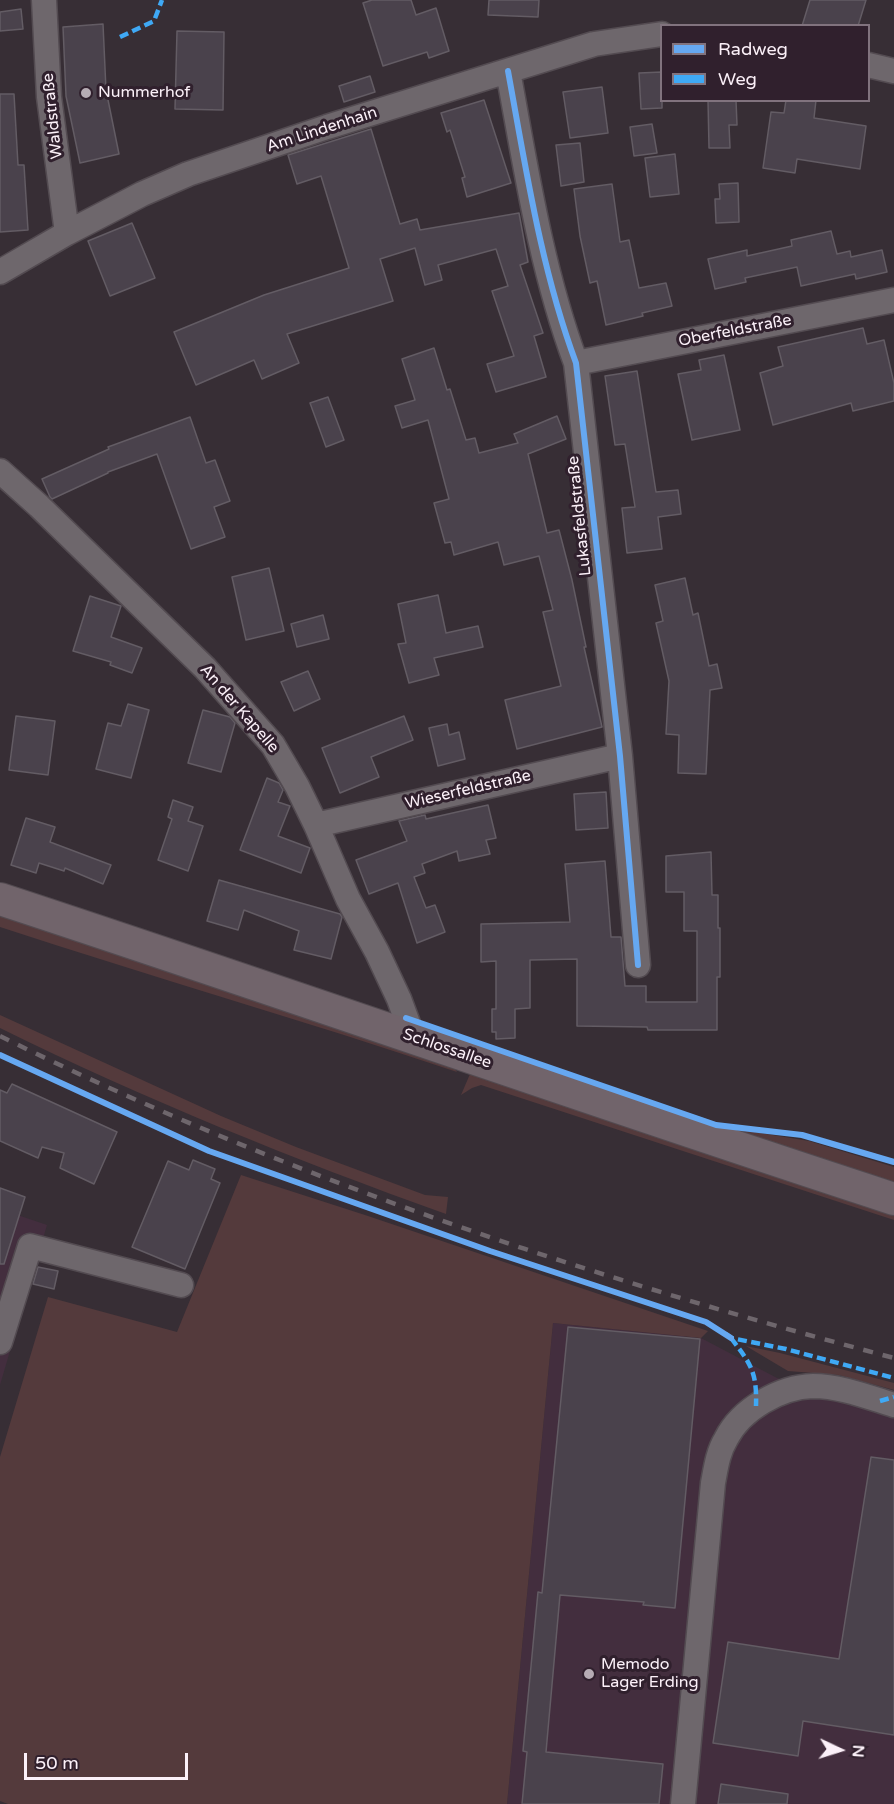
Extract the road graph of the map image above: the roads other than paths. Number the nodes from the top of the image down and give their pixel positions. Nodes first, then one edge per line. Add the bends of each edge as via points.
1 (44, 0) edge
2 (660, 34) edge
3 (870, 65) edge
4 (507, 71) junction
5 (894, 71) edge
6 (67, 232) junction
7 (0, 273) edge
8 (894, 300) edge
9 (576, 363) junction
10 (0, 471) edge
11 (620, 756) junction
12 (316, 825) junction
13 (0, 899) edge
14 (638, 964) dead end
15 (413, 1037) junction
16 (894, 1199) edge
17 (181, 1285) dead end
18 (0, 1342) edge
19 (894, 1404) edge
20 (683, 1804) edge

1 - 6 street, Waldstraße via 49,97
2 - 4 street, Am Lindenhain via 594,44
3 - 5 street
4 - 6 street, Am Lindenhain via 188,174
4 - 9 street, Lukasfeldstraße via 534,217 561,324
6 - 7 street, Am Lindenhain
8 - 9 street, Oberfeldstraße
9 - 11 street, Lukasfeldstraße
10 - 12 street, An der Kapelle via 219,683 273,745
11 - 12 street, Wieserfeldstraße
11 - 14 street, Lukasfeldstraße
12 - 15 street, An der Kapelle via 399,999
13 - 15 main road, Schlossallee
15 - 16 main road, Schlossallee
17 - 18 street via 30,1246
19 - 20 street via 813,1386 788,1391 756,1406 726,1437 713,1482

